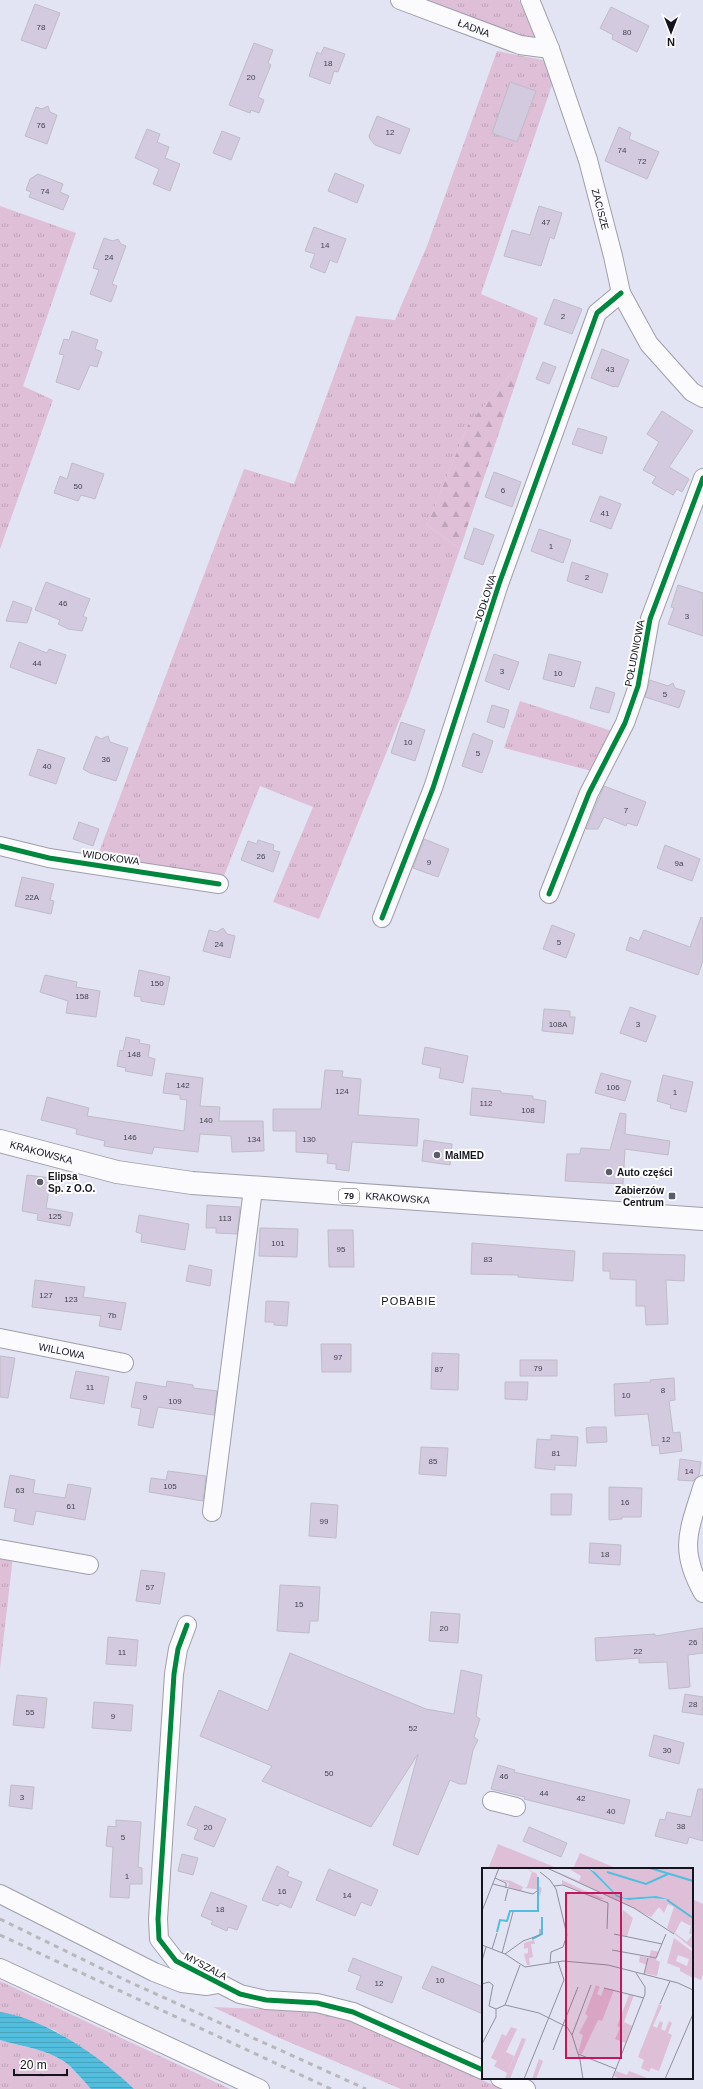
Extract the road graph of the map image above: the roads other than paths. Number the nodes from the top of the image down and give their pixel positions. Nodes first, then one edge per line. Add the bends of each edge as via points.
1 (400, 0) edge
2 (530, 0) edge
3 (550, 50) junction
4 (621, 293) junction
5 (703, 398) edge
6 (703, 478) edge
7 (0, 846) edge
8 (219, 884) dead end
9 (549, 894) dead end
10 (382, 918) dead end
11 (0, 1141) edge
12 (253, 1189) junction
13 (703, 1219) edge
14 (0, 1338) edge
15 (124, 1363) dead end
16 (703, 1485) edge
17 (212, 1512) dead end
18 (0, 1549) edge
19 (89, 1565) dead end
20 (703, 1593) edge
21 (187, 1625) dead end
22 (492, 1801) dead end
23 (516, 1807) dead end
24 (0, 1894) edge
25 (0, 1968) edge
26 (220, 1984) junction
27 (482, 2070) edge
28 (502, 2079) edge
29 (260, 2089) edge
30 (526, 2089) edge

1 - 3 street, ŁADNA via 520,45
2 - 3 street, ZACISZE
3 - 4 street, ZACISZE via 588,160 614,256
4 - 5 street, ZACISZE via 649,344 692,392
4 - 10 street, JODŁOWA via 597,313 499,584 433,788
6 - 9 street, POŁUDNIOWA via 650,619 638,686 625,723 589,793
7 - 8 street, WIDOKOWA via 49,858
11 - 12 main road, KRAKOWSKA / 79 via 71,1161 140,1176
12 - 13 main road, KRAKOWSKA / 79
12 - 17 street
14 - 15 street, WILLOWA
16 - 20 street via 687,1542 688,1560
18 - 19 street
21 - 26 street, MYSZALA via 178,1649 172,1700 158,1919 159,1939 176,1961
22 - 23 street
24 - 26 street via 154,1972 182,1983 207,1986
25 - 29 street
26 - 27 street, MYSZALA via 240,1994 266,2000 317,2003 353,2012
28 - 30 street

